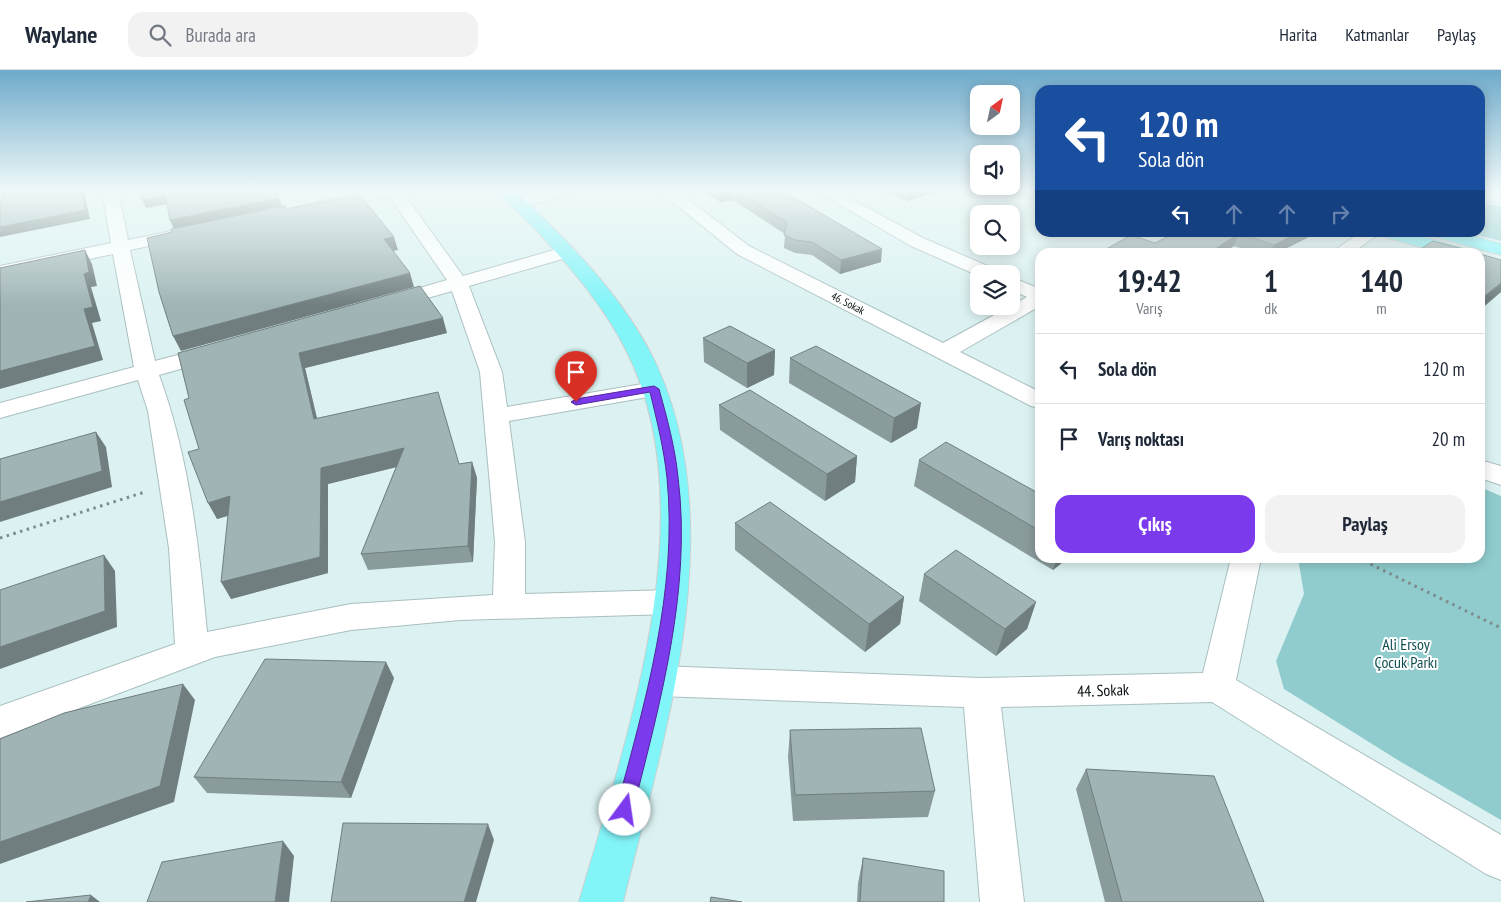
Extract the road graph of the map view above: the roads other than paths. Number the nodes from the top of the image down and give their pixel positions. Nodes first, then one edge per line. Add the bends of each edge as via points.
1 (116, 229) edge
2 (207, 229) edge
3 (420, 229) edge
4 (544, 229) edge
5 (716, 229) edge
6 (893, 229) edge
7 (1366, 237) edge
8 (1404, 237) edge
9 (1456, 237) edge
10 (119, 247) junction
11 (1347, 248) edge
12 (1442, 248) edge
13 (1501, 250) edge
14 (567, 252) junction
15 (1485, 261) edge
16 (970, 265) edge
17 (1501, 266) edge
18 (0, 272) edge
19 (459, 284) junction
20 (1020, 287) edge
21 (1035, 295) edge
22 (1035, 300) edge
23 (374, 307) edge
24 (232, 347) edge
25 (944, 352) junction
26 (146, 371) junction
27 (654, 389) junction
28 (1035, 398) edge
29 (0, 411) edge
30 (497, 416) junction
31 (1485, 470) edge
32 (1501, 476) edge
33 (1245, 563) edge
34 (670, 602) junction
35 (509, 607) junction
36 (192, 651) junction
37 (658, 681) junction
38 (1217, 687) junction
39 (981, 693) junction
40 (0, 722) edge
41 (1501, 859) edge
42 (601, 902) edge
43 (1002, 902) edge

1 - 10 street
2 - 10 street
3 - 19 street
4 - 14 main road
5 - 25 street, 46. Sokak via 743,250
6 - 16 street
7 - 11 street
8 - 12 main road
9 - 13 main road
10 - 18 street
10 - 26 street
14 - 19 street
14 - 27 main road via 618,318
15 - 17 main road
19 - 23 street
19 - 30 street via 491,372
20 - 21 street
22 - 25 street
24 - 26 street
25 - 28 street, 46. Sokak
26 - 29 street
26 - 36 street via 160,411 184,548
27 - 30 street
27 - 34 main road via 673,479 675,540
30 - 35 street via 510,542
31 - 32 street
33 - 38 street
34 - 35 street
34 - 37 main road
35 - 36 street via 351,617 212,644
36 - 40 street
37 - 39 street, 44. Sokak
37 - 42 main road
38 - 39 street, 44. Sokak
38 - 41 street
39 - 43 street

